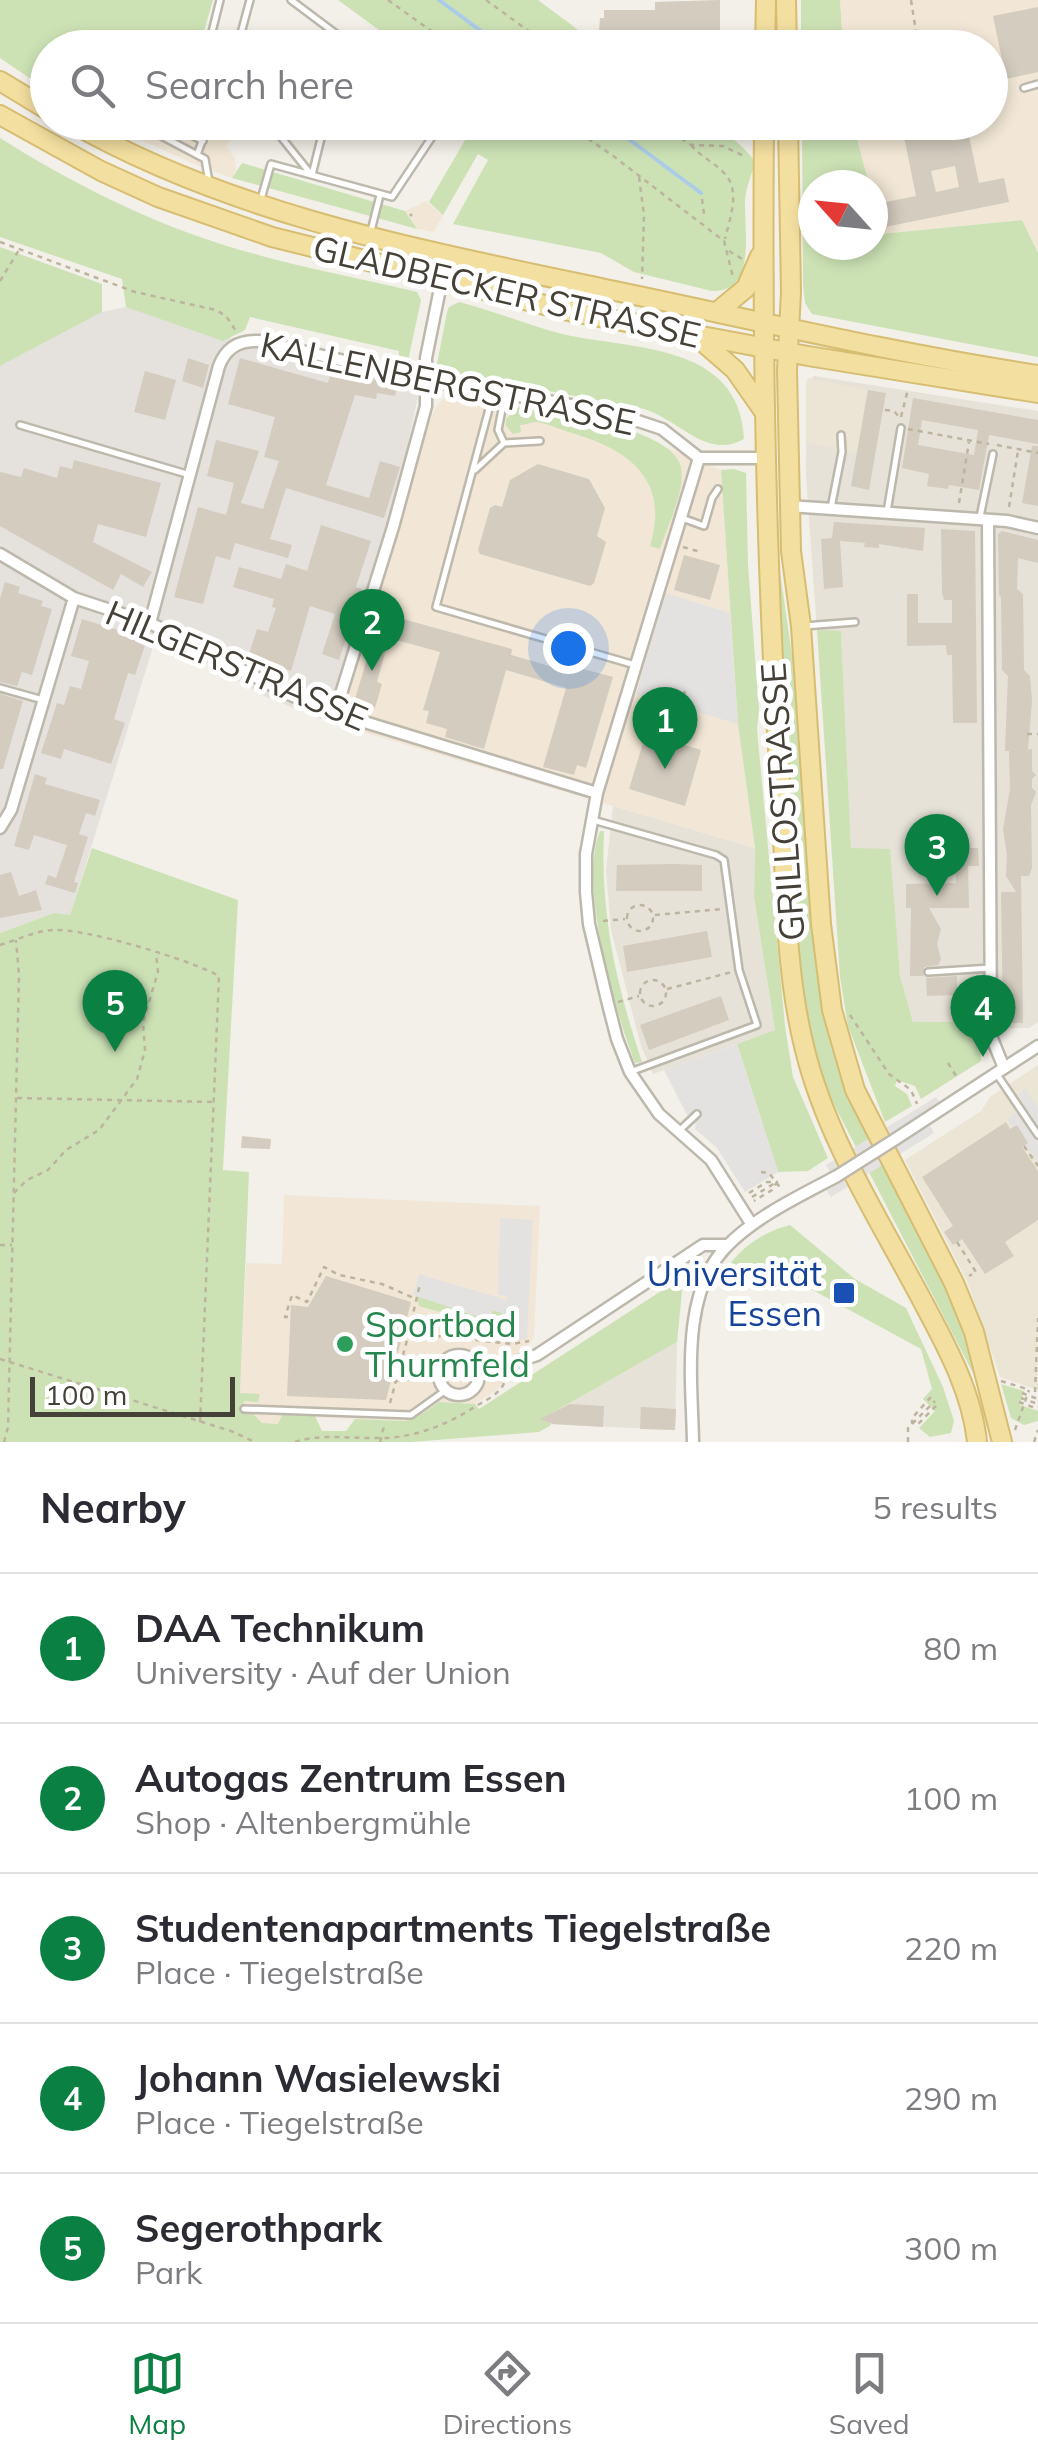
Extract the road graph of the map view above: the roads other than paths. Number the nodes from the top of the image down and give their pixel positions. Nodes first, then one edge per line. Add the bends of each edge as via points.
1 (220, 0) edge
2 (250, 0) edge
3 (291, 0) edge
4 (786, 0) edge
5 (761, 4) edge
6 (212, 30) edge
7 (242, 30) edge
8 (328, 30) edge
9 (763, 30) edge
10 (787, 30) edge
11 (0, 81) edge
12 (1038, 84) edge
13 (1024, 88) dead end
14 (30, 99) edge
15 (0, 115) edge
16 (30, 131) edge
17 (46, 140) edge
18 (100, 140) edge
19 (168, 140) edge
20 (284, 140) edge
21 (321, 140) edge
22 (430, 140) edge
23 (764, 140) edge
24 (788, 140) edge
25 (203, 141) edge
26 (197, 155) junction
27 (312, 175) junction
28 (209, 189) junction
29 (380, 195) junction
30 (259, 206) junction
31 (369, 237) junction
32 (764, 246) junction
33 (448, 254) junction
34 (442, 280) junction
35 (717, 312) junction
36 (765, 323) junction
37 (789, 328) junction
38 (696, 335) junction
39 (764, 347) junction
40 (788, 352) junction
41 (1038, 375) edge
42 (426, 380) junction
43 (499, 393) junction
44 (1038, 393) edge
45 (763, 410) junction
46 (20, 425) dead end
47 (901, 428) road end
48 (840, 435) dead end
49 (540, 441) dead end
50 (504, 443) junction
51 (993, 454) dead end
52 (698, 458) junction
53 (764, 458) junction
54 (472, 472) junction
55 (190, 474) junction
56 (718, 489) dead end
57 (789, 506) junction
58 (831, 508) junction
59 (887, 512) junction
60 (679, 516) junction
61 (984, 520) junction
62 (1038, 528) edge
63 (0, 554) edge
64 (74, 598) junction
65 (855, 622) dead end
66 (150, 623) junction
67 (800, 626) junction
68 (635, 665) junction
69 (0, 688) edge
70 (42, 700) junction
71 (335, 713) junction
72 (597, 793) junction
73 (591, 820) junction
74 (0, 828) edge
75 (991, 968) junction
76 (928, 972) dead end
77 (1038, 1046) edge
78 (1000, 1070) junction
79 (630, 1072) junction
80 (697, 1114) dead end
81 (678, 1133) junction
82 (1038, 1135) edge
83 (752, 1226) junction
84 (727, 1246) junction
85 (673, 1268) junction
86 (704, 1282) junction
87 (478, 1374) junction
88 (446, 1390) junction
89 (244, 1409) dead end
90 (692, 1442) edge
91 (977, 1442) edge
92 (1002, 1442) edge

1 - 6 lane
2 - 7 lane
3 - 8 lane
4 - 10 main road
5 - 9 main road
11 - 14 main road
12 - 13 lane
15 - 16 main road, GLADBECKER STRASSE
17 - 34 main road, GLADBECKER STRASSE via 186,208 272,238
18 - 28 main road, GLADBECKER STRASSE
19 - 26 lane
20 - 27 lane
21 - 27 lane
22 - 29 lane via 392,197
23 - 32 main road, GRILLOSTRASSE
24 - 37 main road, GRILLOSTRASSE
25 - 26 lane
26 - 28 lane via 210,172
27 - 29 lane
27 - 30 lane via 271,164
28 - 30 main road, GLADBECKER STRASSE
29 - 31 lane
30 - 31 main road, GLADBECKER STRASSE
31 - 33 main road, GLADBECKER STRASSE
32 - 35 main road via 746,288
32 - 36 main road, GRILLOSTRASSE
33 - 34 street
33 - 35 main road, GLADBECKER STRASSE
34 - 38 main road, GLADBECKER STRASSE
34 - 42 street
35 - 36 main road, GLADBECKER STRASSE
36 - 37 main road, GLADBECKER STRASSE
36 - 39 main road, GRILLOSTRASSE
37 - 40 main road, GRILLOSTRASSE
37 - 41 main road, GLADBECKER STRASSE
38 - 39 main road, GLADBECKER STRASSE
38 - 45 main road via 735,370
39 - 40 main road, GLADBECKER STRASSE
39 - 45 main road, GRILLOSTRASSE
40 - 44 main road, GLADBECKER STRASSE
40 - 57 main road, GRILLOSTRASSE
42 - 43 street, KALLENBERGSTRASSE
42 - 55 street, KALLENBERGSTRASSE via 242,341 222,358
42 - 71 street via 426,406 393,527
43 - 50 lane
43 - 52 street, KALLENBERGSTRASSE via 646,423 678,438
43 - 54 lane
45 - 53 main road, GRILLOSTRASSE
46 - 55 lane
47 - 59 lane
48 - 58 lane
49 - 50 lane
50 - 54 lane
51 - 61 lane
52 - 53 street
52 - 60 street
53 - 91 main road, GRILLOSTRASSE via 787,892 805,1051 836,1143 947,1347
54 - 68 lane via 436,607
55 - 66 street, KALLENBERGSTRASSE
56 - 60 lane via 704,526
57 - 58 street
57 - 67 main road, GRILLOSTRASSE
58 - 59 street
59 - 61 street
60 - 68 street
61 - 62 street
61 - 75 street
63 - 64 street, HILGERSTRASSE
64 - 66 street, HILGERSTRASSE
64 - 70 street
65 - 67 lane
66 - 71 street, HILGERSTRASSE
67 - 92 main road, GRILLOSTRASSE via 821,924 840,1048 954,1283 988,1377
68 - 72 street
69 - 70 lane
70 - 74 street
71 - 72 street, HILGERSTRASSE
72 - 73 street
73 - 79 street via 589,924
73 - 79 lane via 716,854 727,868 739,970 757,1025
75 - 76 lane
75 - 78 street via 991,1036
77 - 78 street
78 - 82 lane
78 - 83 street, bridge
79 - 81 street
80 - 81 lane
81 - 83 street via 711,1160
83 - 84 street
84 - 85 street via 703,1245
84 - 86 street
85 - 86 street
85 - 87 street via 537,1355
86 - 90 street via 695,1321
87 - 88 street via 470,1391
87 - 88 street via 470,1358 447,1359 439,1375
88 - 89 lane via 411,1415

